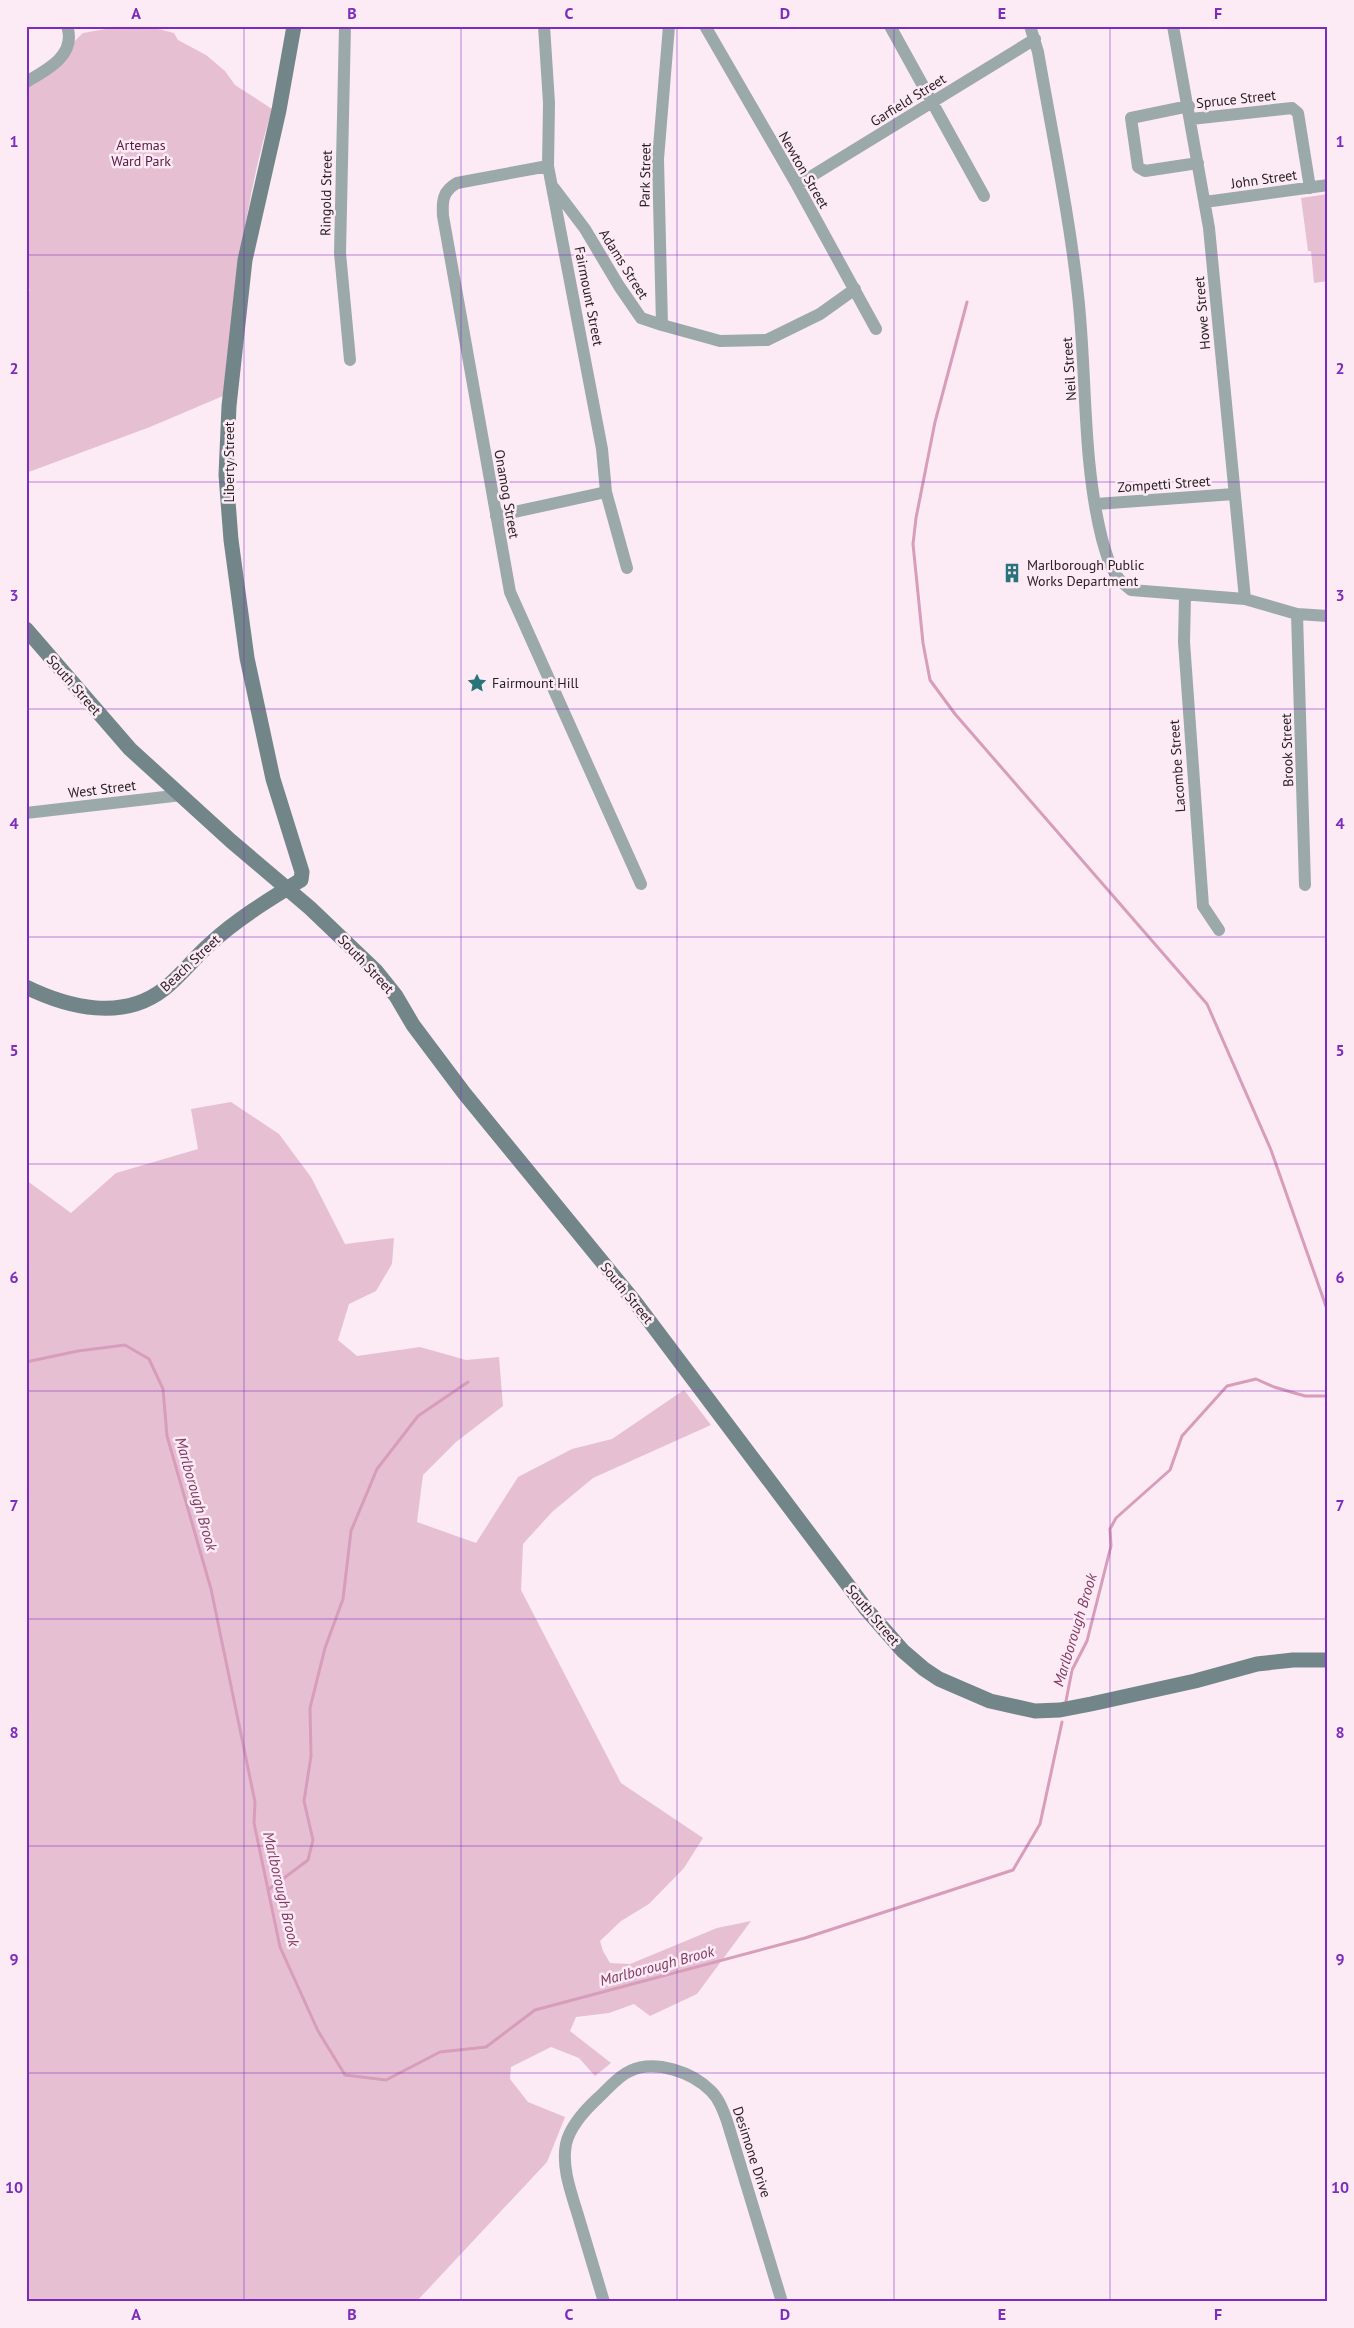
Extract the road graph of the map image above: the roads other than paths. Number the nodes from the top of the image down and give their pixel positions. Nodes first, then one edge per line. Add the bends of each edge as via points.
1 (67, 26) edge
2 (294, 26) edge
3 (345, 26) edge
4 (544, 26) edge
5 (669, 26) edge
6 (705, 26) edge
7 (890, 26) edge
8 (1030, 26) edge
9 (1173, 26) edge
10 (1179, 26) edge
11 (1035, 40) junction
12 (26, 82) edge
13 (933, 103) junction
14 (1189, 106) junction
15 (1191, 120) junction
16 (1198, 163) junction
17 (548, 166) junction
18 (552, 184) junction
19 (796, 185) junction
20 (1328, 185) edge
21 (1310, 188) junction
22 (984, 196) dead end
23 (1204, 202) junction
24 (855, 289) junction
25 (662, 325) junction
26 (876, 329) dead end
27 (350, 360) dead end
28 (606, 492) junction
29 (1234, 494) junction
30 (1096, 504) junction
31 (496, 516) junction
32 (627, 568) dead end
33 (1185, 596) junction
34 (1245, 599) junction
35 (1297, 614) junction
36 (1328, 616) edge
37 (26, 629) edge
38 (182, 795) junction
39 (26, 813) edge
40 (641, 884) dead end
41 (1305, 885) dead end
42 (287, 888) junction
43 (1219, 930) dead end
44 (26, 987) edge
45 (1328, 1660) edge
46 (604, 2302) edge
47 (782, 2302) edge

1 - 12 street via 66,51 56,62
2 - 42 main road, Liberty Street via 279,110 245,260 229,406 226,475 247,658 274,779 302,872 301,880
3 - 27 street, Ringold Street via 340,253
4 - 17 street, Fairmount Street via 549,103
5 - 25 street, Park Street via 658,159
6 - 19 street, Newton Street
7 - 13 street
8 - 11 street, Neil Street
9 - 10 street
9 - 14 street, Howe Street
11 - 13 street, Garfield Street
11 - 30 street, Neil Street via 1078,294
13 - 19 street, Garfield Street
13 - 22 street
14 - 15 street, Howe Street
14 - 16 street via 1131,118 1138,167 1144,171
15 - 16 street, Howe Street
15 - 21 street, Spruce Street via 1292,108 1298,113
16 - 23 street, Howe Street
17 - 18 street, Fairmount Street
17 - 31 street, Onamog Street via 457,183 448,188 442,200
18 - 25 street, Adams Street via 585,229 641,318
18 - 28 street, Fairmount Street via 602,449
19 - 24 street, Newton Street
20 - 21 street, John Street
21 - 23 street, John Street
23 - 29 street, Howe Street
24 - 25 street, Adams Street via 820,314 767,340 720,341
24 - 26 street, Newton Street
28 - 31 street
28 - 32 street, Fairmount Street
29 - 30 street, Zompetti Street
29 - 34 street, Howe Street
30 - 33 street, Neil Street via 1109,563 1118,580 1131,590
31 - 40 street, Onamog Street via 510,592
33 - 34 street, Neil Street
33 - 43 street, Lacombe Street via 1184,642 1202,897 1203,906
34 - 35 street, Neil Street
35 - 36 street, Neil Street
35 - 41 street, Brook Street
37 - 38 main road, South Street via 130,749
38 - 39 street, West Street
38 - 42 main road, South Street
42 - 44 main road, Beach Street via 224,932 162,991 140,1003 113,1008 83,1007 55,1000
42 - 45 main road, South Street via 355,950 396,996 464,1093 635,1302 866,1609 903,1651 924,1669 955,1687 990,1701 1044,1712 1148,1692 1257,1664
46 - 47 street, Desimone Drive via 566,2171 567,2143 581,2117 624,2074 639,2068 656,2067 674,2070 695,2080 710,2090 720,2103

